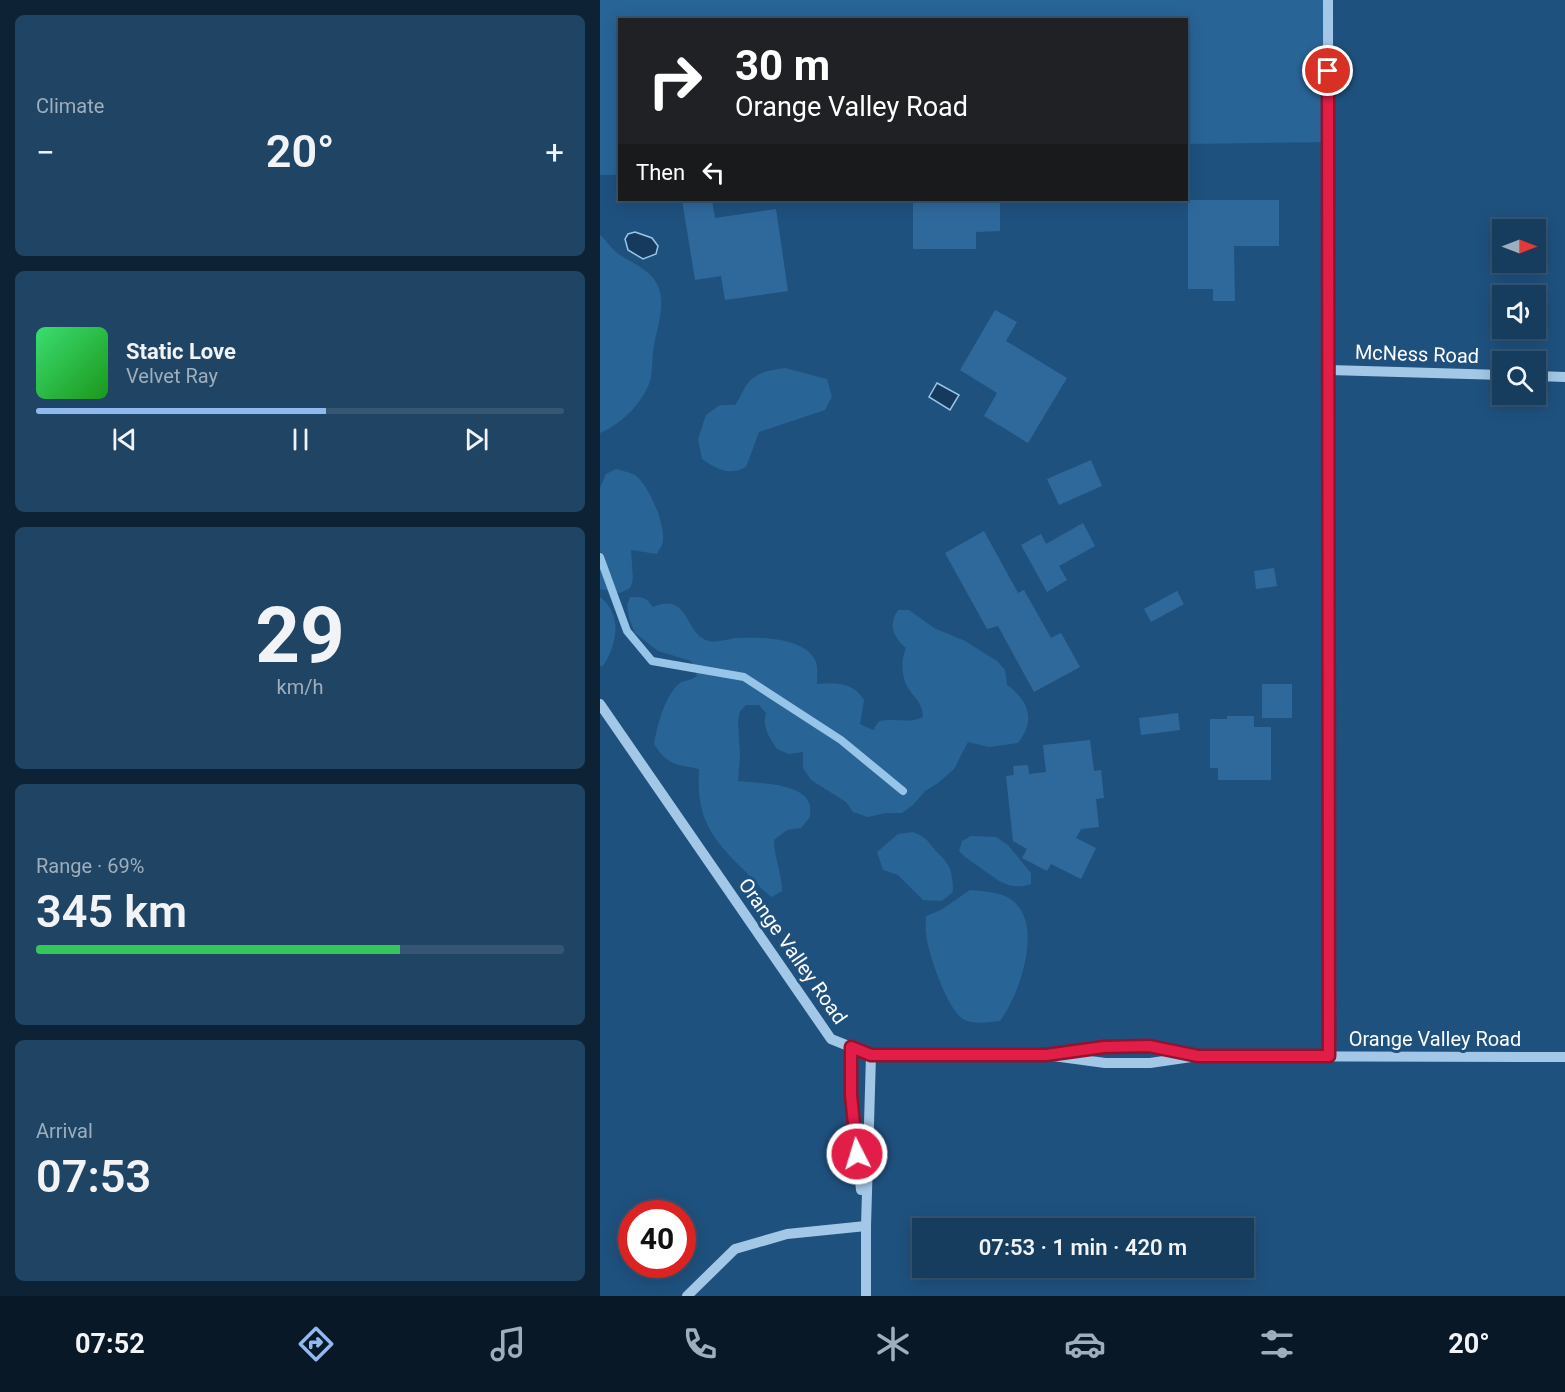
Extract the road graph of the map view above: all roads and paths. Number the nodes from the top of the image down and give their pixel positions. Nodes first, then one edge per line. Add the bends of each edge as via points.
1 (1328, 0) edge
2 (1329, 370) junction
3 (1492, 375) edge
4 (1546, 376) edge
5 (1565, 376) edge
6 (600, 704) edge
7 (851, 1047) junction
8 (871, 1055) junction
9 (1046, 1055) junction
10 (1198, 1056) junction
11 (1329, 1056) junction
12 (1565, 1057) edge
13 (866, 1226) junction
14 (687, 1296) edge
15 (866, 1296) edge

1 - 2 street
2 - 3 street, McNess Road
2 - 11 street
4 - 5 street
6 - 7 street, Orange Valley Road via 831,1039
7 - 8 street, Orange Valley Road
7 - 13 street via 851,1095
8 - 9 street, Orange Valley Road
8 - 13 street
9 - 10 street, Orange Valley Road via 1105,1063 1150,1063
9 - 10 street, Orange Valley Road via 1149,1046
10 - 11 street, Orange Valley Road
11 - 12 street, Orange Valley Road
13 - 14 street via 787,1234 735,1249
13 - 15 street

